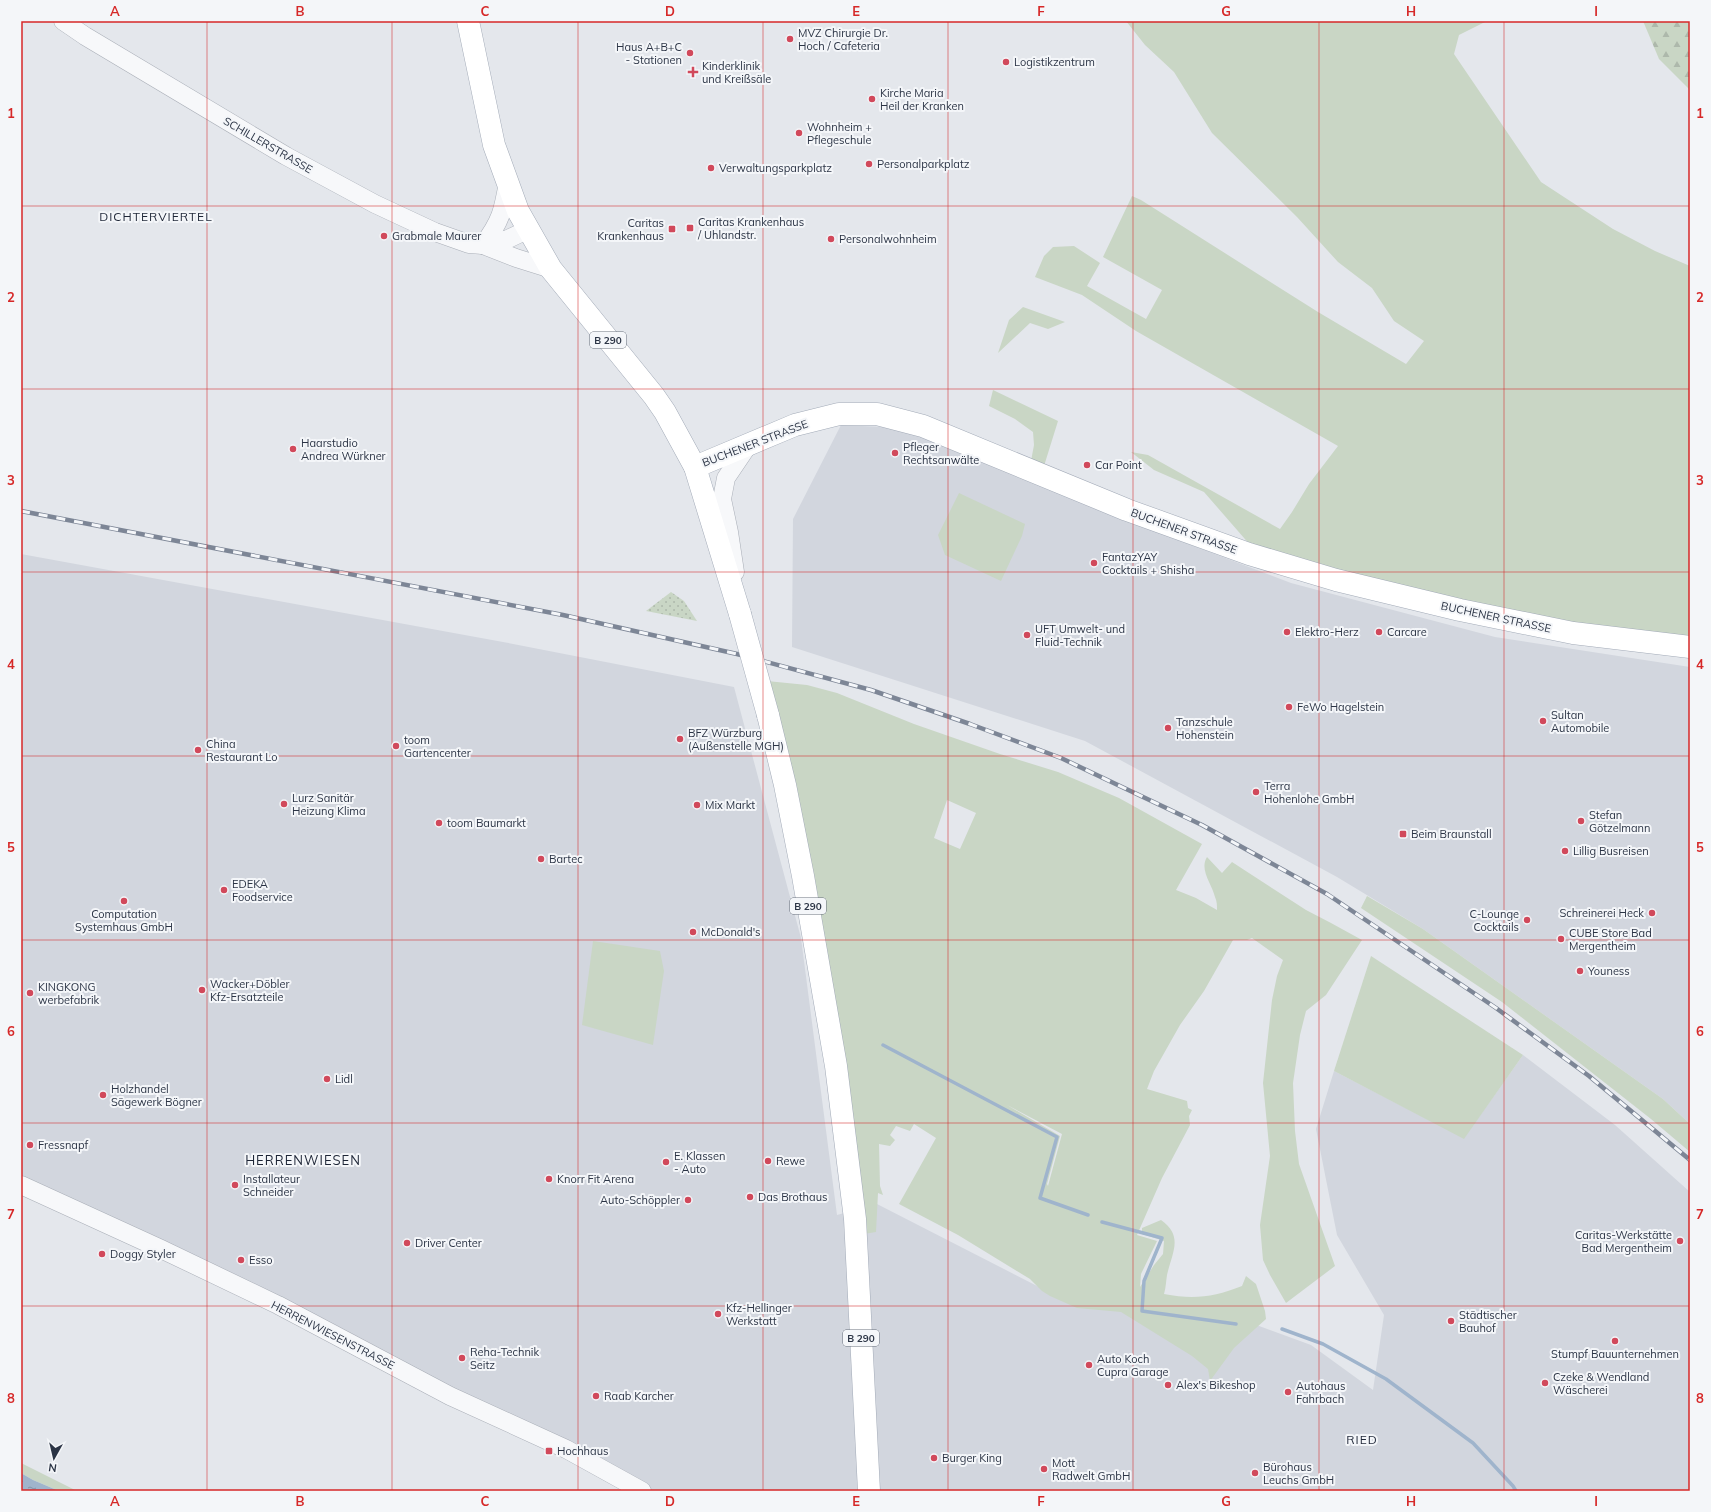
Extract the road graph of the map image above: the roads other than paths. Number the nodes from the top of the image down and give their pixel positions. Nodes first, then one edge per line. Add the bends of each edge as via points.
1 (63, 21) edge
2 (468, 21) edge
3 (508, 182) junction
4 (527, 230) junction
5 (483, 245) junction
6 (551, 269) junction
7 (664, 413) junction
8 (748, 445) junction
9 (695, 467) junction
10 (738, 606) junction
11 (1690, 647) edge
12 (21, 1185) edge
13 (864, 1410) junction
14 (642, 1491) edge
15 (858, 1491) edge
16 (869, 1491) edge

1 - 5 street, SCHILLERSTRASSE via 216,115 375,204 435,232 469,244
2 - 3 main road, B 290 via 494,145
3 - 4 main road, B 290
3 - 5 street via 504,208 496,227
4 - 5 street, SCHILLERSTRASSE via 508,239
4 - 6 main road, B 290
5 - 6 street, SCHILLERSTRASSE
6 - 7 main road, B 290
7 - 8 main road via 706,447 723,450
7 - 9 main road, B 290
8 - 9 main road, BUCHENER STRASSE
8 - 10 street via 726,478 722,499 729,532
8 - 11 main road, BUCHENER STRASSE via 795,425 839,414 877,414 923,426 1127,510 1242,552 1336,580 1460,610 1573,633
9 - 10 main road, B 290
10 - 13 main road, B 290, bridge via 785,785 836,1066 855,1219
12 - 14 street, HERRENWIESENSTRASSE via 278,1305 450,1396 566,1449
13 - 15 street via 857,1425
13 - 16 main road, B 290

